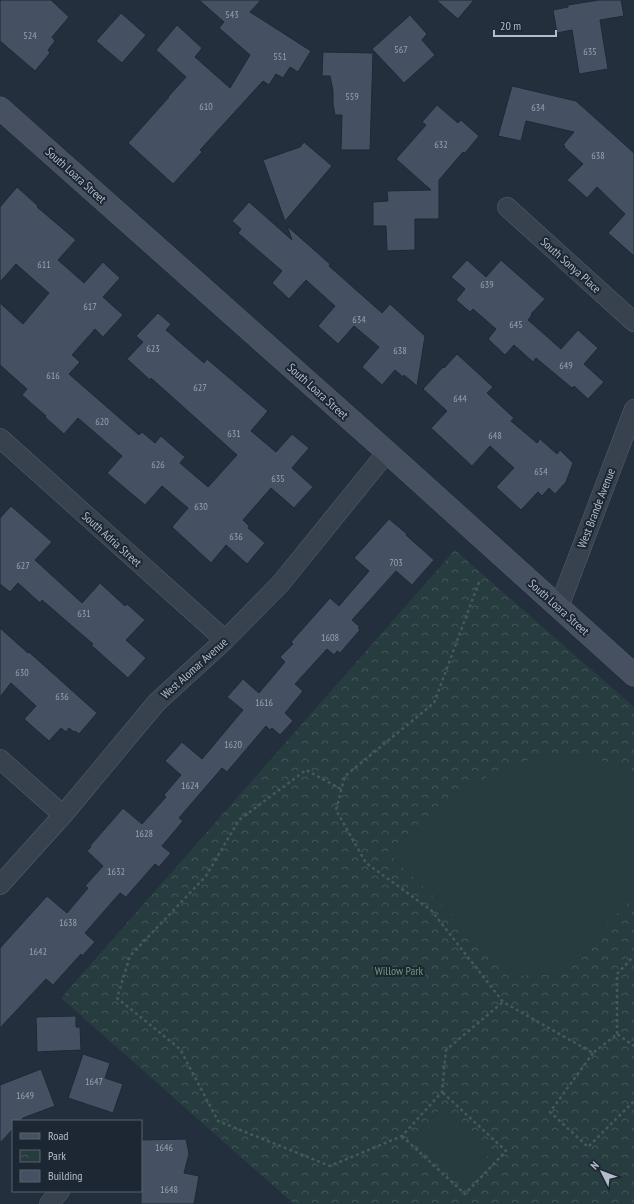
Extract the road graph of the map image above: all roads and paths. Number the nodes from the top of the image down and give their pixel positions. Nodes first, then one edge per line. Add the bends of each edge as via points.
1 (0, 108) edge
2 (507, 207) dead end
3 (634, 322) edge
4 (634, 409) edge
5 (0, 438) edge
6 (387, 452) junction
7 (479, 582) dead end
8 (559, 607) junction
9 (225, 640) junction
10 (634, 674) edge
11 (0, 759) edge
12 (341, 789) junction
13 (63, 815) junction
14 (0, 885) edge
15 (634, 956) edge
16 (503, 1002) junction
17 (617, 1034) junction
18 (634, 1046) edge
19 (593, 1053) junction
20 (442, 1092) junction
21 (634, 1101) edge
22 (402, 1136) junction
23 (59, 1192) edge
24 (49, 1204) edge

1 - 6 street, South Loara Street
2 - 3 street, South Sonya Place
4 - 8 street, West Brande Avenue
5 - 9 street, South Adria Street
6 - 8 street, South Loara Street
6 - 9 street, West Alomar Avenue via 281,583
7 - 12 path via 434,703 345,776
8 - 10 street, South Loara Street
9 - 13 street, West Alomar Avenue via 157,702
11 - 13 street
12 - 16 path via 336,810 366,863 431,910
12 - 22 path via 306,770 239,820 206,876 130,956 117,998 180,1049 218,1121 330,1166
13 - 14 street, West Alomar Avenue
15 - 17 path via 617,974
16 - 19 path
16 - 20 path via 446,1050
17 - 18 path
17 - 19 path
19 - 21 path via 550,1112 588,1147
20 - 22 path
20 - 22 path via 506,1151 465,1194
23 - 24 street

